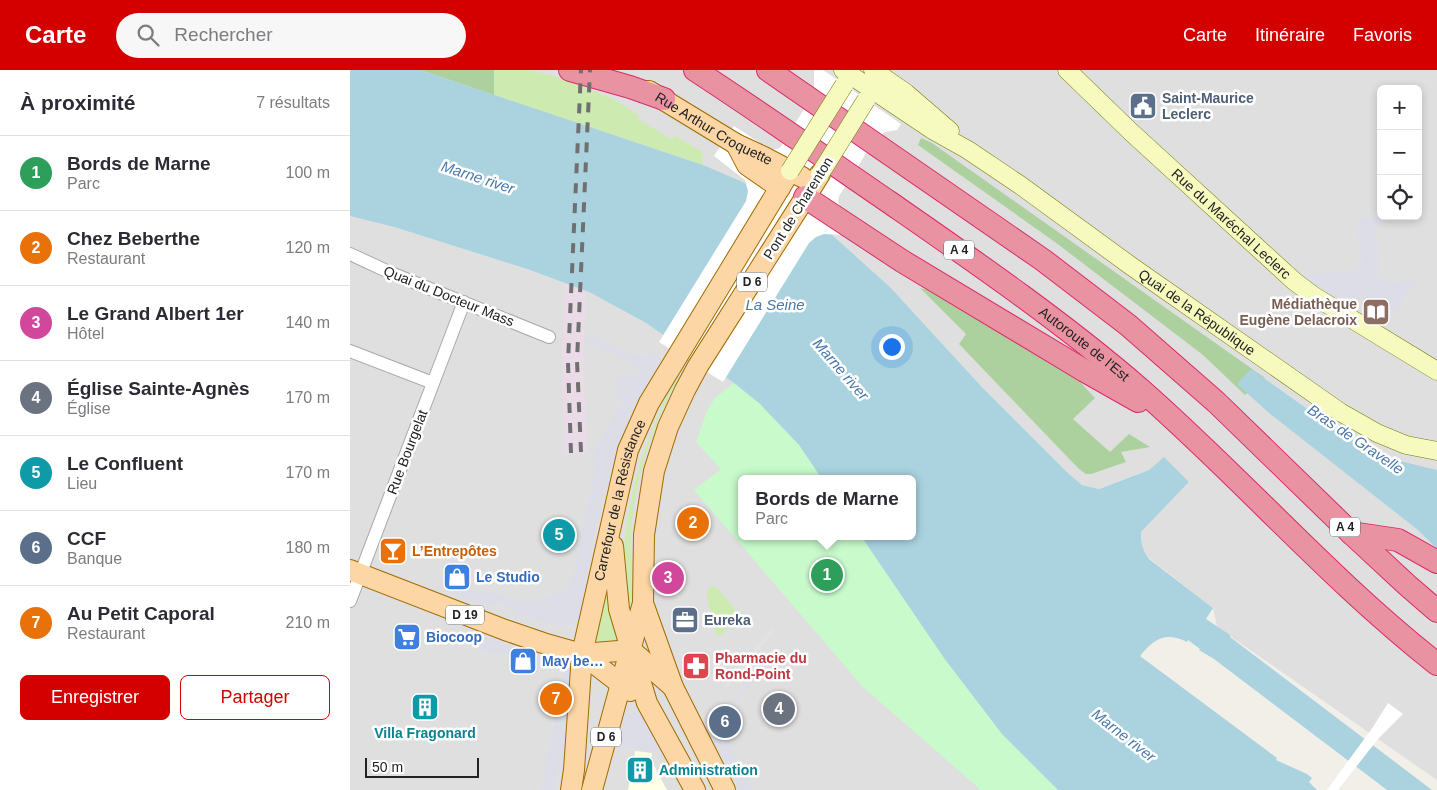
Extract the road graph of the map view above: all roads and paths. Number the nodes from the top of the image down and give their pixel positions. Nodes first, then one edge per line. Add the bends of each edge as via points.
1 (570, 70) edge
2 (610, 70) edge
3 (675, 70) edge
4 (695, 70) edge
5 (768, 70) edge
6 (1067, 70) edge
7 (849, 75) edge
8 (875, 81) edge
9 (719, 85) junction
10 (664, 99) junction
11 (800, 182) junction
12 (350, 254) edge
13 (464, 302) junction
14 (549, 337) dead end
15 (350, 351) edge
16 (679, 354) joint
17 (698, 366) joint
18 (1437, 371) edge
19 (433, 383) junction
20 (1181, 426) junction
21 (1437, 451) edge
22 (611, 526) junction
23 (1351, 533) junction
24 (1437, 562) edge
25 (355, 572) edge
26 (350, 602) edge
27 (643, 602) junction
28 (1437, 611) edge
29 (631, 650) junction
30 (582, 654) junction
31 (1437, 664) edge
32 (621, 684) junction
33 (673, 687) junction
34 (647, 703) junction
35 (571, 790) edge
36 (592, 790) edge
37 (695, 790) edge
38 (725, 790) edge

1 - 10 highway
2 - 10 main road, Rue Arthur Croquette
3 - 9 highway
4 - 9 highway, Autoroute de l’Est / A 4
5 - 23 highway, A 4 via 1051,266 1128,325 1216,402
6 - 18 main road, Rue du Maréchal Leclerc via 1294,281
7 - 8 main road, Quai de la République
7 - 11 main road, Pont de Charenton, bridge
8 - 11 main road, Pont de Charenton, bridge
8 - 21 main road, Quai de la République via 914,99 968,150 1340,412 1406,445
9 - 20 highway, Autoroute de l’Est / A 4 via 1027,299 1111,365
10 - 11 main road, Rue Arthur Croquette
11 - 16 main road, Pont de Charenton / D 6
11 - 17 main road, Pont de Charenton / D 6
11 - 20 highway via 902,261
12 - 13 street, Quai du Docteur Mass
13 - 14 street, Quai du Docteur Mass
13 - 19 street, Rue Bourgelat
15 - 19 street
16 - 22 main road, Carrefour de la Résistance / D 6 via 649,403 628,450
17 - 27 main road, Carrefour de la Résistance / D 6 via 677,405 654,471 644,535
19 - 25 street, Rue Bourgelat
20 - 31 highway, Autoroute de l’Est / A 4 via 1334,574
22 - 29 main road via 619,609
22 - 30 main road, Carrefour de la Résistance / D 6
23 - 24 highway via 1398,540
23 - 28 highway, A 4
25 - 26 street, Rue Bourgelat
25 - 30 main road, D 19 via 505,630
27 - 29 main road, Carrefour de la Résistance / D 6
27 - 33 main road
29 - 30 main road, D 19
29 - 32 main road, Carrefour de la Résistance / D 6
29 - 33 main road
29 - 34 main road
30 - 32 main road, D 19
30 - 35 main road, D 6
32 - 34 main road, D 19
32 - 36 main road, D 6
33 - 38 main road
34 - 37 main road, D 19

